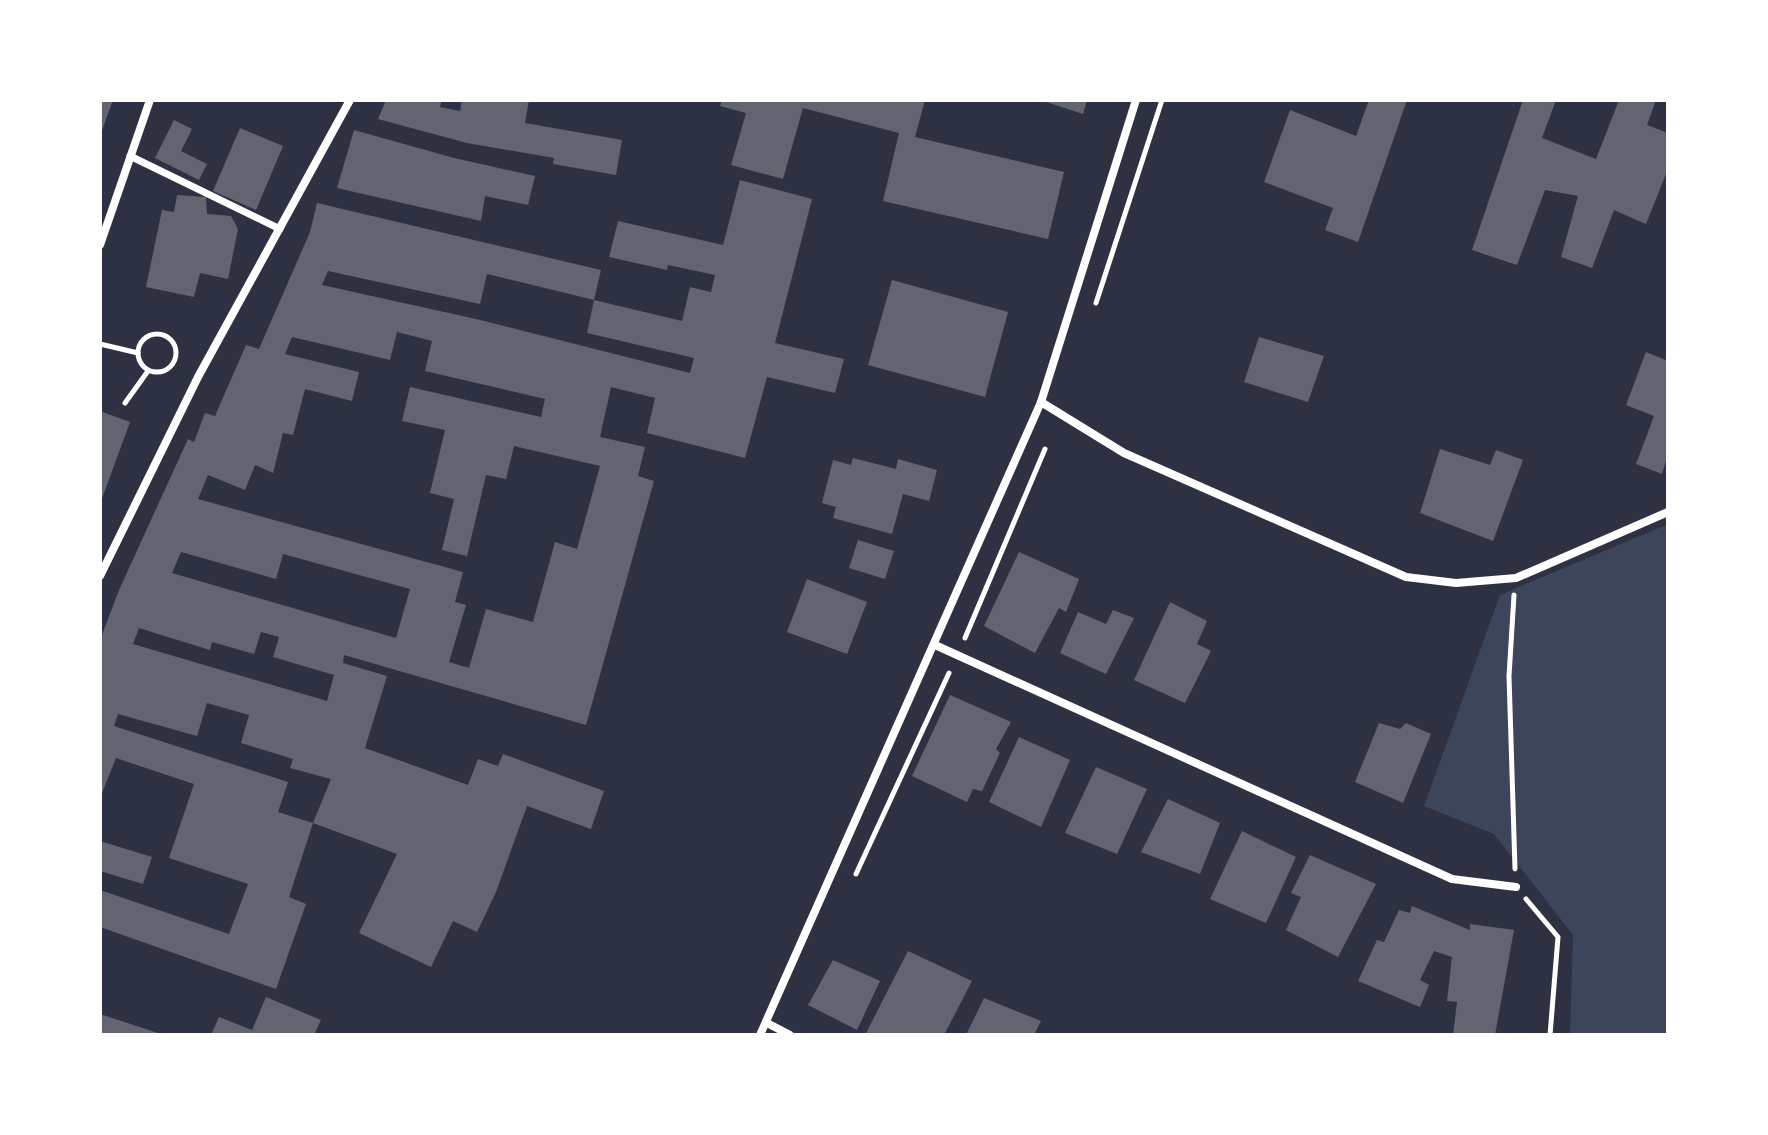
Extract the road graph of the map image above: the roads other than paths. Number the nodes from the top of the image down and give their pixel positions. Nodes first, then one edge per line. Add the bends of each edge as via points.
1 (150, 100) edge
2 (350, 100) edge
3 (1136, 100) edge
4 (130, 156) junction
5 (280, 229) junction
6 (100, 245) edge
7 (1041, 402) junction
8 (1668, 512) edge
9 (100, 576) edge
10 (935, 645) junction
11 (1516, 887) road end
12 (767, 1023) junction
13 (760, 1035) edge
14 (790, 1035) edge

1 - 4 street
2 - 5 street
3 - 7 street
4 - 5 street
4 - 6 street
5 - 9 street via 198,377
7 - 8 street via 1124,453 1406,577 1456,583 1516,578
7 - 10 street
10 - 11 street via 1452,879
10 - 12 street
12 - 13 street
12 - 14 street

